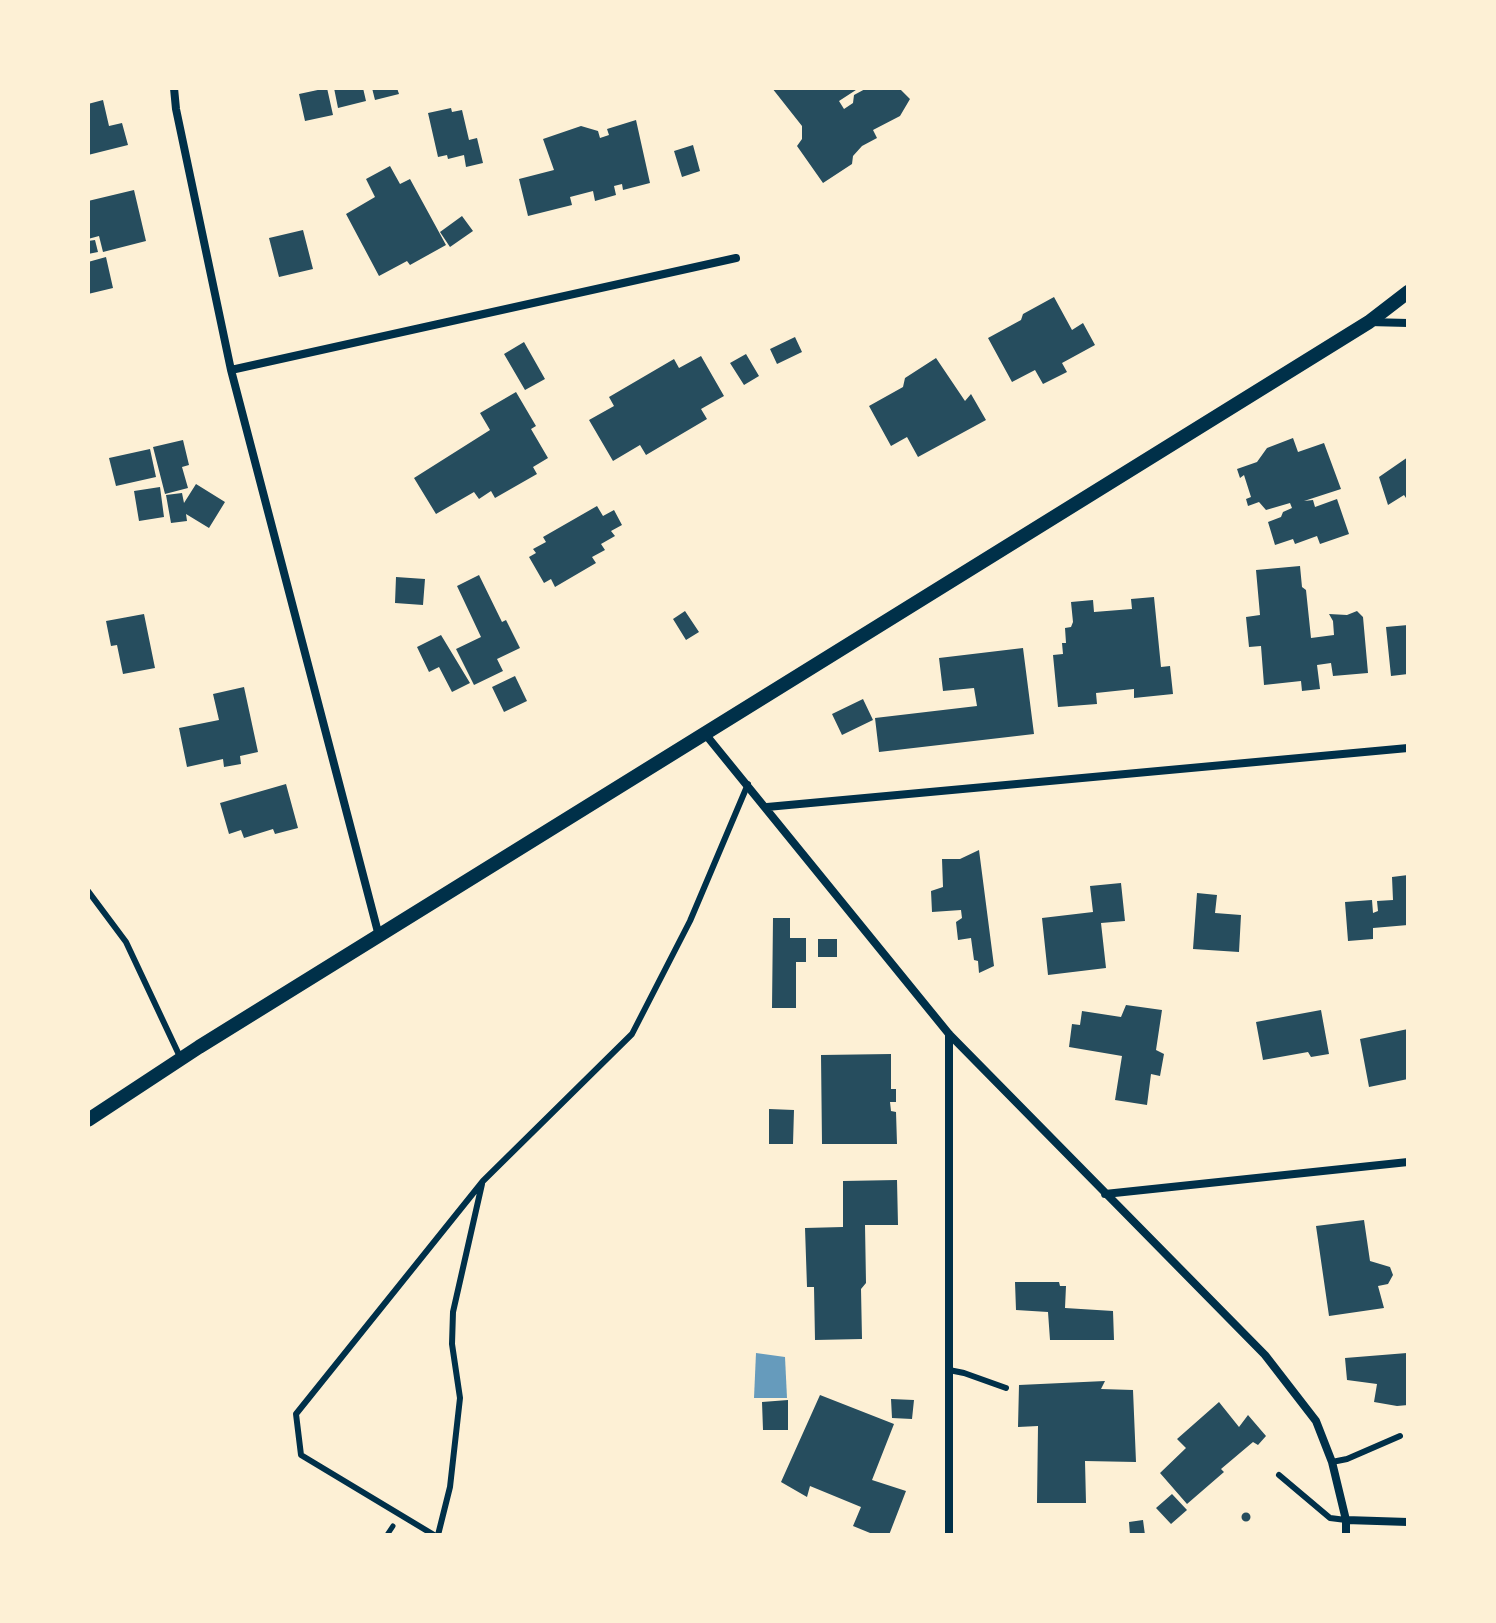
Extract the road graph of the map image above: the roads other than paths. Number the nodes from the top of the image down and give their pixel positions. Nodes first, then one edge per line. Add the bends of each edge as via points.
1 (174, 88) edge
2 (736, 258) dead end
3 (1408, 292) edge
4 (1369, 322) junction
5 (1408, 323) edge
6 (231, 370) junction
7 (706, 735) junction
8 (1408, 748) edge
9 (748, 784) junction
10 (767, 807) junction
11 (88, 891) edge
12 (380, 937) junction
13 (949, 1034) junction
14 (181, 1059) junction
15 (88, 1120) edge
16 (1408, 1162) edge
17 (483, 1181) junction
18 (1105, 1194) junction
19 (949, 1370) junction
20 (1006, 1388) dead end
21 (1400, 1436) dead end
22 (1332, 1462) junction
23 (1279, 1475) dead end
24 (1346, 1520) junction
25 (1408, 1522) edge
26 (436, 1535) edge
27 (949, 1535) edge
28 (1346, 1535) edge

1 - 6 street
2 - 6 street
3 - 4 street
4 - 5 street
4 - 7 street
6 - 12 street
7 - 9 street
7 - 12 street
8 - 10 street
9 - 10 street
9 - 17 lane via 690,921 632,1034
10 - 13 street
11 - 14 lane via 126,942
12 - 14 street
13 - 18 street
13 - 19 street
14 - 15 street
16 - 18 street
17 - 26 lane via 453,1312 460,1398 450,1487
17 - 26 lane via 296,1414 301,1455
18 - 22 street via 1265,1355 1316,1421
19 - 20 lane
19 - 27 street
21 - 22 lane
22 - 24 street
23 - 24 lane via 1330,1518
24 - 25 street
24 - 28 street

